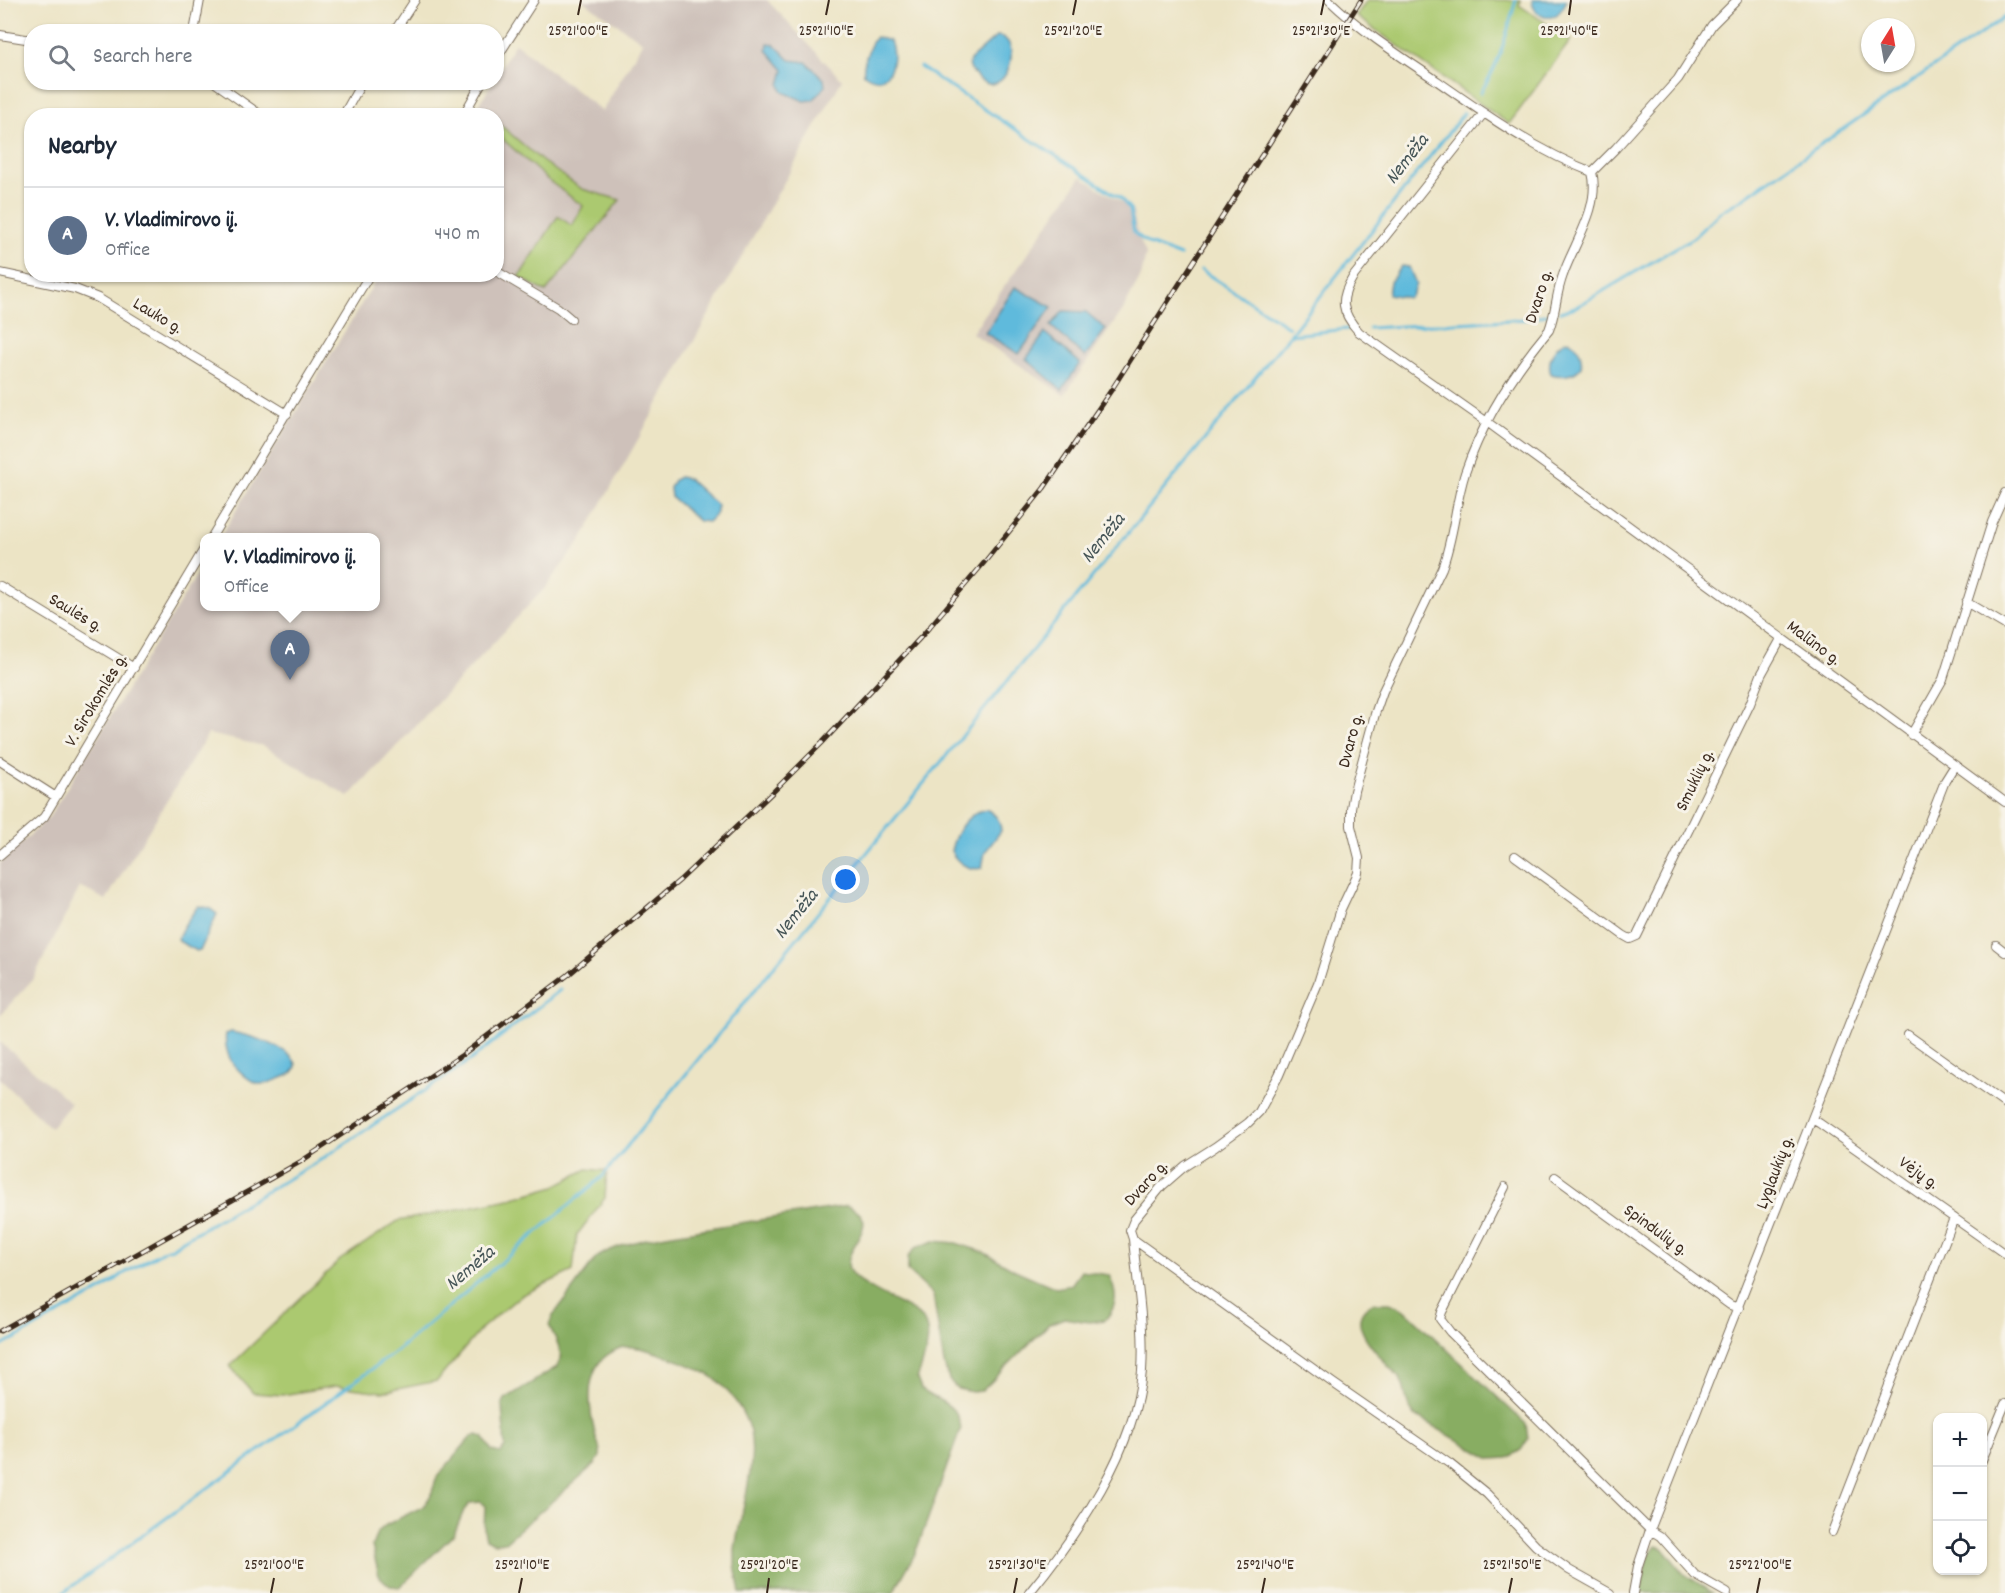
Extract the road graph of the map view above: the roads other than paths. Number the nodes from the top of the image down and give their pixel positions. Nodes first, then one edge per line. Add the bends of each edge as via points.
1 (200, 0) edge
2 (415, 0) edge
3 (534, 0) edge
4 (1329, 0) edge
5 (1737, 0) edge
6 (196, 24) edge
7 (399, 24) edge
8 (0, 35) edge
9 (24, 39) edge
10 (504, 47) edge
11 (225, 90) edge
12 (357, 90) edge
13 (478, 90) edge
14 (251, 108) edge
15 (347, 108) edge
16 (467, 108) edge
17 (1484, 113) junction
18 (1592, 172) junction
19 (0, 273) edge
20 (504, 276) edge
21 (24, 278) edge
22 (42, 282) edge
23 (365, 282) edge
24 (571, 319) dead end
25 (287, 414) junction
26 (1486, 422) junction
27 (2005, 493) edge
28 (213, 533) edge
29 (200, 556) edge
30 (0, 586) edge
31 (1966, 602) junction
32 (2005, 625) edge
33 (1781, 639) junction
34 (134, 668) junction
35 (1911, 735) junction
36 (0, 762) edge
37 (1955, 765) junction
38 (56, 797) junction
39 (2005, 802) edge
40 (0, 855) edge
41 (1515, 856) dead end
42 (1996, 945) dead end
43 (2005, 952) edge
44 (1908, 1035) dead end
45 (2005, 1104) edge
46 (1813, 1120) junction
47 (1555, 1177) dead end
48 (1505, 1187) dead end
49 (1954, 1218) junction
50 (1133, 1239) junction
51 (2005, 1254) edge
52 (1739, 1308) junction
53 (2005, 1404) edge
54 (1987, 1450) edge
55 (1650, 1530) junction
56 (1832, 1532) dead end
57 (1029, 1593) edge
58 (1610, 1593) edge
59 (1633, 1593) edge
60 (1727, 1593) edge

1 - 6 street
2 - 7 street
3 - 10 street
4 - 17 street via 1377,40
5 - 18 street via 1712,26 1678,79
8 - 9 street
11 - 14 street
12 - 15 street
13 - 16 street
17 - 18 street via 1562,160
17 - 26 street, Malūno g. via 1353,277 1343,300 1350,322 1359,332
18 - 26 street, Dvaro g. via 1594,183 1587,218 1562,276 1549,330
19 - 21 street, Lauko g.
20 - 24 street
22 - 25 street, Lauko g. via 98,298
23 - 25 street
25 - 28 street
26 - 33 street, Malūno g.
26 - 50 street, Dvaro g. via 1465,473 1449,550 1375,714 1351,808 1358,873 1341,909 1300,1029 1259,1112 1162,1186 1134,1220 1130,1230
27 - 31 street
29 - 34 street, V. Sirokomlės g.
30 - 34 street, Saulės g.
31 - 32 street
31 - 35 street via 1943,679
33 - 35 street, Malūno g.
33 - 41 street, Smuklių g. via 1637,936 1630,939 1623,935
34 - 38 street, V. Sirokomlės g.
35 - 37 street, Malūno g.
36 - 38 street
37 - 39 street, Malūno g.
37 - 46 street, Lyglaukių g.
38 - 40 street, V. Sirokomlės g. via 44,817
42 - 43 street
44 - 45 street
46 - 49 street, Vėjų g.
46 - 52 street, Lyglaukių g.
47 - 52 street, Spindulių g.
48 - 55 street via 1440,1319
49 - 51 street, Vėjų g.
49 - 56 street
50 - 57 street, Dvaro g. via 1143,1345 1138,1402 1116,1460 1072,1536
50 - 58 street via 1450,1464 1486,1494 1536,1546
52 - 55 street, Lyglaukių g.
53 - 54 street
55 - 59 street, Lyglaukių g.
55 - 60 street via 1695,1575

